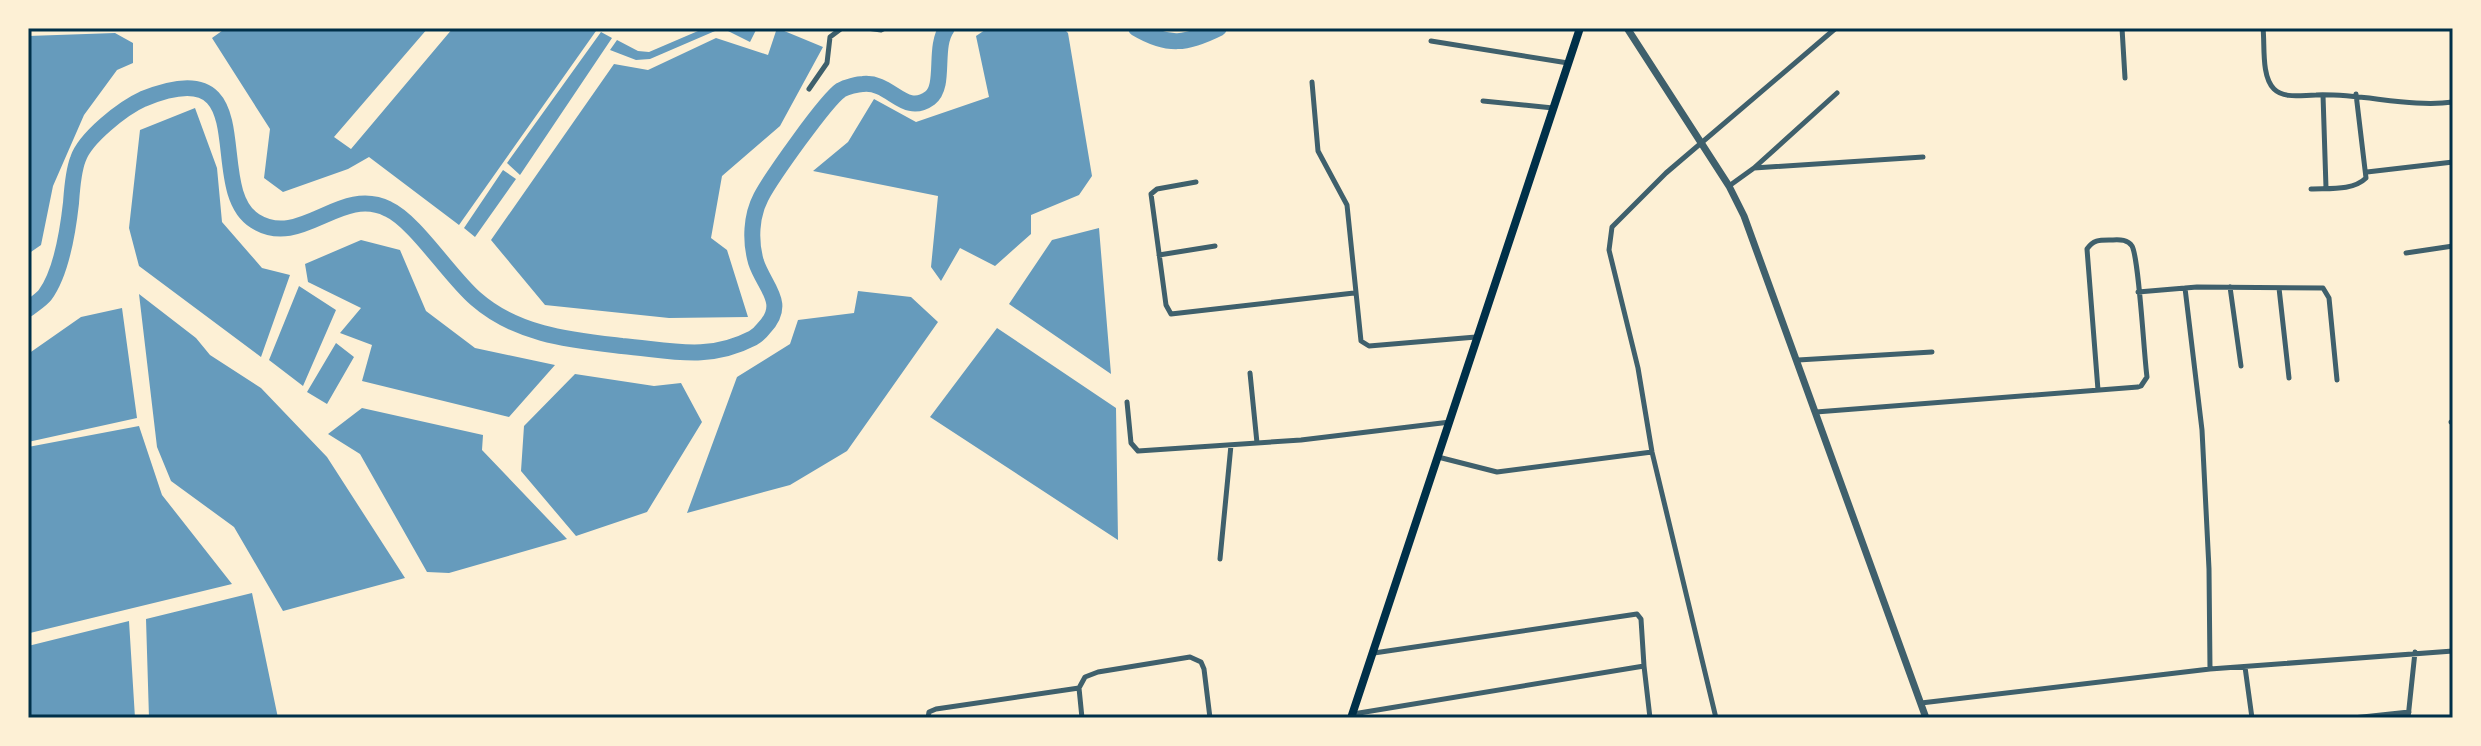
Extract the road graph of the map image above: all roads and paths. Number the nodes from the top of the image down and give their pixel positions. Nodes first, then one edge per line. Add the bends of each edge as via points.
1 (842, 28) edge
2 (867, 28) edge
3 (885, 28) edge
4 (1580, 28) edge
5 (1627, 28) edge
6 (1836, 28) edge
7 (2122, 28) edge
8 (2263, 28) edge
9 (1431, 41) dead end
10 (1569, 64) junction
11 (2125, 78) dead end
12 (1312, 82) dead end
13 (809, 89) dead end
14 (1837, 93) dead end
15 (2356, 94) junction
16 (2323, 95) junction
17 (1483, 101) dead end
18 (2453, 102) edge
19 (1554, 109) junction
20 (1700, 143) junction
21 (1923, 157) dead end
22 (2453, 162) edge
23 (1754, 168) junction
24 (2367, 172) junction
25 (1196, 182) dead end
26 (1729, 186) junction
27 (2326, 188) junction
28 (2311, 189) dead end
29 (1215, 246) dead end
30 (2453, 246) edge
31 (2406, 253) dead end
32 (1159, 255) junction
33 (2230, 287) junction
34 (2185, 288) junction
35 (2279, 288) junction
36 (2138, 292) junction
37 (1354, 293) junction
38 (1477, 337) junction
39 (1932, 352) dead end
40 (1798, 360) junction
41 (2241, 366) dead end
42 (1250, 373) dead end
43 (2289, 378) dead end
44 (2337, 380) dead end
45 (2098, 390) junction
46 (1127, 402) dead end
47 (1816, 412) junction
48 (1450, 422) junction
49 (1257, 443) junction
50 (1231, 445) junction
51 (1652, 452) junction
52 (1438, 457) junction
53 (1220, 559) dead end
54 (2453, 651) edge
55 (2415, 652) junction
56 (1373, 653) junction
57 (1644, 666) junction
58 (2245, 667) junction
59 (2210, 669) junction
60 (1079, 688) junction
61 (1920, 703) junction
62 (2409, 715) edge
63 (1352, 716) edge
64 (928, 718) edge
65 (1082, 718) edge
66 (1210, 718) edge
67 (1650, 718) edge
68 (1716, 718) edge
69 (1926, 718) edge
70 (2252, 718) edge
71 (2353, 718) edge

1 - 13 street via 830,37 827,63
2 - 3 street
4 - 10 main road
5 - 20 street
6 - 20 street
7 - 11 street
8 - 16 street via 2266,69 2275,90 2286,96
9 - 10 street
10 - 19 main road
12 - 37 street via 1318,151 1347,205
14 - 23 street
15 - 16 street
15 - 18 street
15 - 24 street
16 - 27 street
17 - 19 street
19 - 38 main road
20 - 26 street
20 - 51 street via 1609,234
21 - 23 street
22 - 24 street
23 - 26 street
24 - 27 street via 2358,185
25 - 32 street via 1151,194
26 - 40 street
27 - 28 street
29 - 32 street
30 - 31 street
32 - 37 street via 1166,305 1176,316
33 - 34 street
33 - 35 street
33 - 41 street
34 - 36 street
34 - 59 street via 2202,430
35 - 43 street
35 - 44 street via 2326,290
36 - 45 street via 2146,381 2138,387
36 - 45 street via 2131,244 2090,244
37 - 38 street via 1364,345
38 - 48 main road
39 - 40 street
40 - 47 street
42 - 49 street
45 - 47 street
46 - 50 street via 1135,449
47 - 61 street
48 - 49 street
48 - 52 main road
49 - 50 street
50 - 53 street
51 - 52 street via 1497,472
51 - 68 street
52 - 56 main road
54 - 55 street
55 - 58 street
55 - 62 street
56 - 57 street via 1637,614
56 - 63 main road
57 - 63 street
57 - 67 street
58 - 59 street
58 - 70 street
59 - 61 street
60 - 64 street via 936,709
60 - 65 street
60 - 66 street via 1092,674 1190,657 1204,669
61 - 69 street
62 - 71 street

